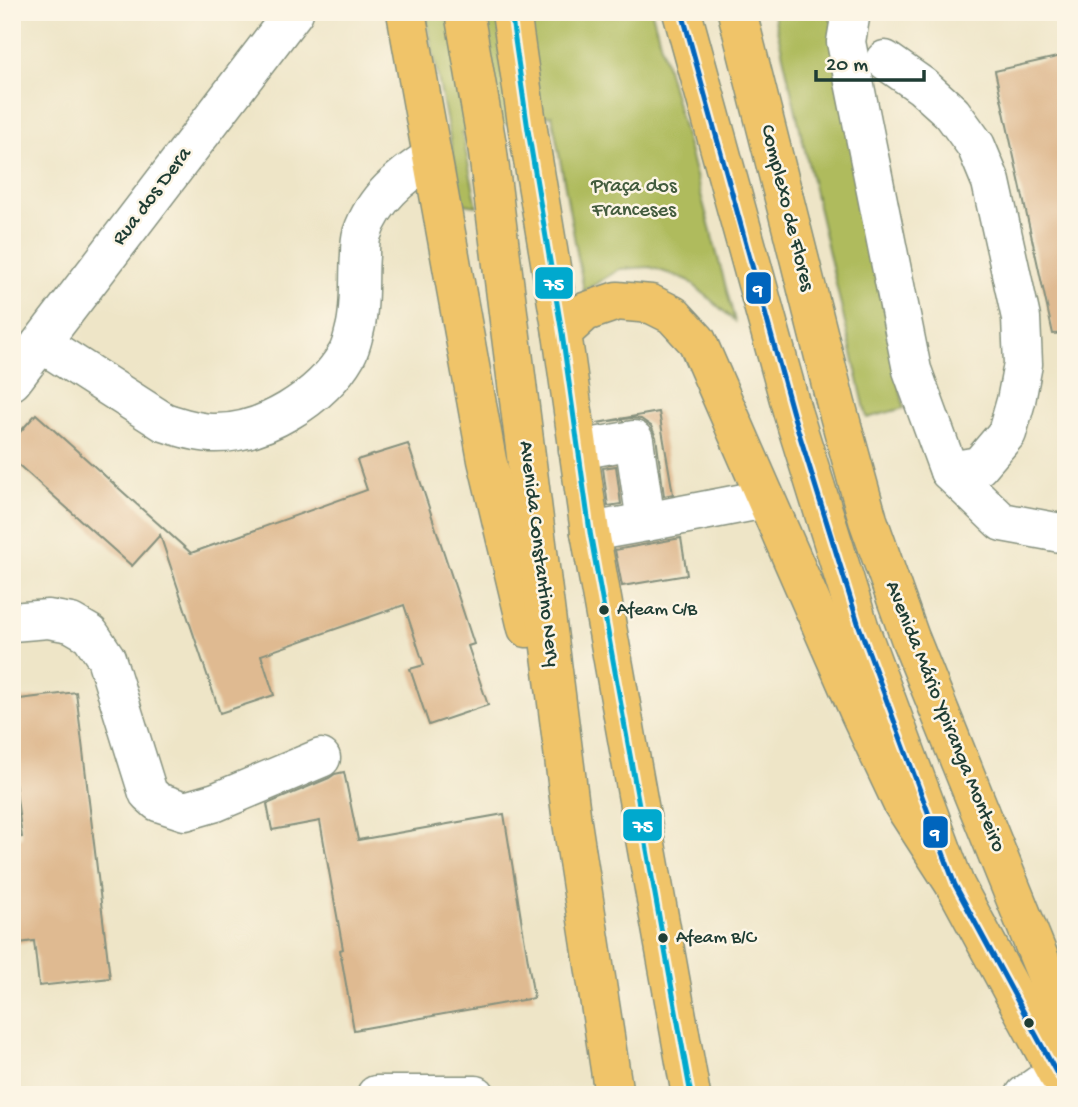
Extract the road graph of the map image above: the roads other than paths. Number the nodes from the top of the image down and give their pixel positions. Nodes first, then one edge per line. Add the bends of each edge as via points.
1 (294, 12) edge
2 (406, 12) edge
3 (464, 12) edge
4 (511, 12) edge
5 (682, 12) edge
6 (737, 12) edge
7 (851, 12) edge
8 (885, 60) dead end
9 (432, 157) junction
10 (562, 333) junction
11 (41, 343) junction
12 (12, 381) edge
13 (836, 404) joint
14 (579, 450) junction
15 (949, 471) junction
16 (765, 499) junction
17 (646, 522) junction
18 (590, 532) junction
19 (1066, 534) edge
20 (12, 622) edge
21 (321, 758) dead end
22 (572, 822) junction
23 (955, 885) junction
24 (1066, 1024) edge
25 (1063, 1075) edge
26 (376, 1095) edge
27 (476, 1095) edge
28 (614, 1095) edge
29 (691, 1095) edge
30 (1025, 1095) edge

1 - 11 street, Rua dos Dera
2 - 9 main road
3 - 22 main road, Avenida Constantino Nery via 487,145
4 - 10 main road
5 - 23 main road, Avenida Mário Ypiranga Monteiro via 817,494 859,626
6 - 13 main road, Complexo de Flores
7 - 15 street via 846,42 912,370
8 - 15 street via 952,113 976,146 991,182 1021,318 1023,364 1007,433 979,466
9 - 11 street via 387,192 361,236 356,326 349,352 311,394 263,424 210,433 164,422
9 - 22 main road via 487,460
10 - 14 main road
10 - 16 main road via 585,312 617,301 651,303 673,316 696,341
11 - 12 street, Rua dos Dera
13 - 24 main road, Avenida Mário Ypiranga Monteiro via 868,520 910,638
14 - 17 street via 634,440
14 - 18 main road
15 - 19 street via 1002,522
16 - 17 street
16 - 23 main road via 902,803
17 - 18 street
18 - 29 main road
20 - 21 street via 48,619 71,623 90,634 106,659 148,793 158,802 185,811
22 - 28 main road, Avenida Constantino Nery
23 - 25 main road, Avenida Mário Ypiranga Monteiro
25 - 30 street
26 - 27 street

